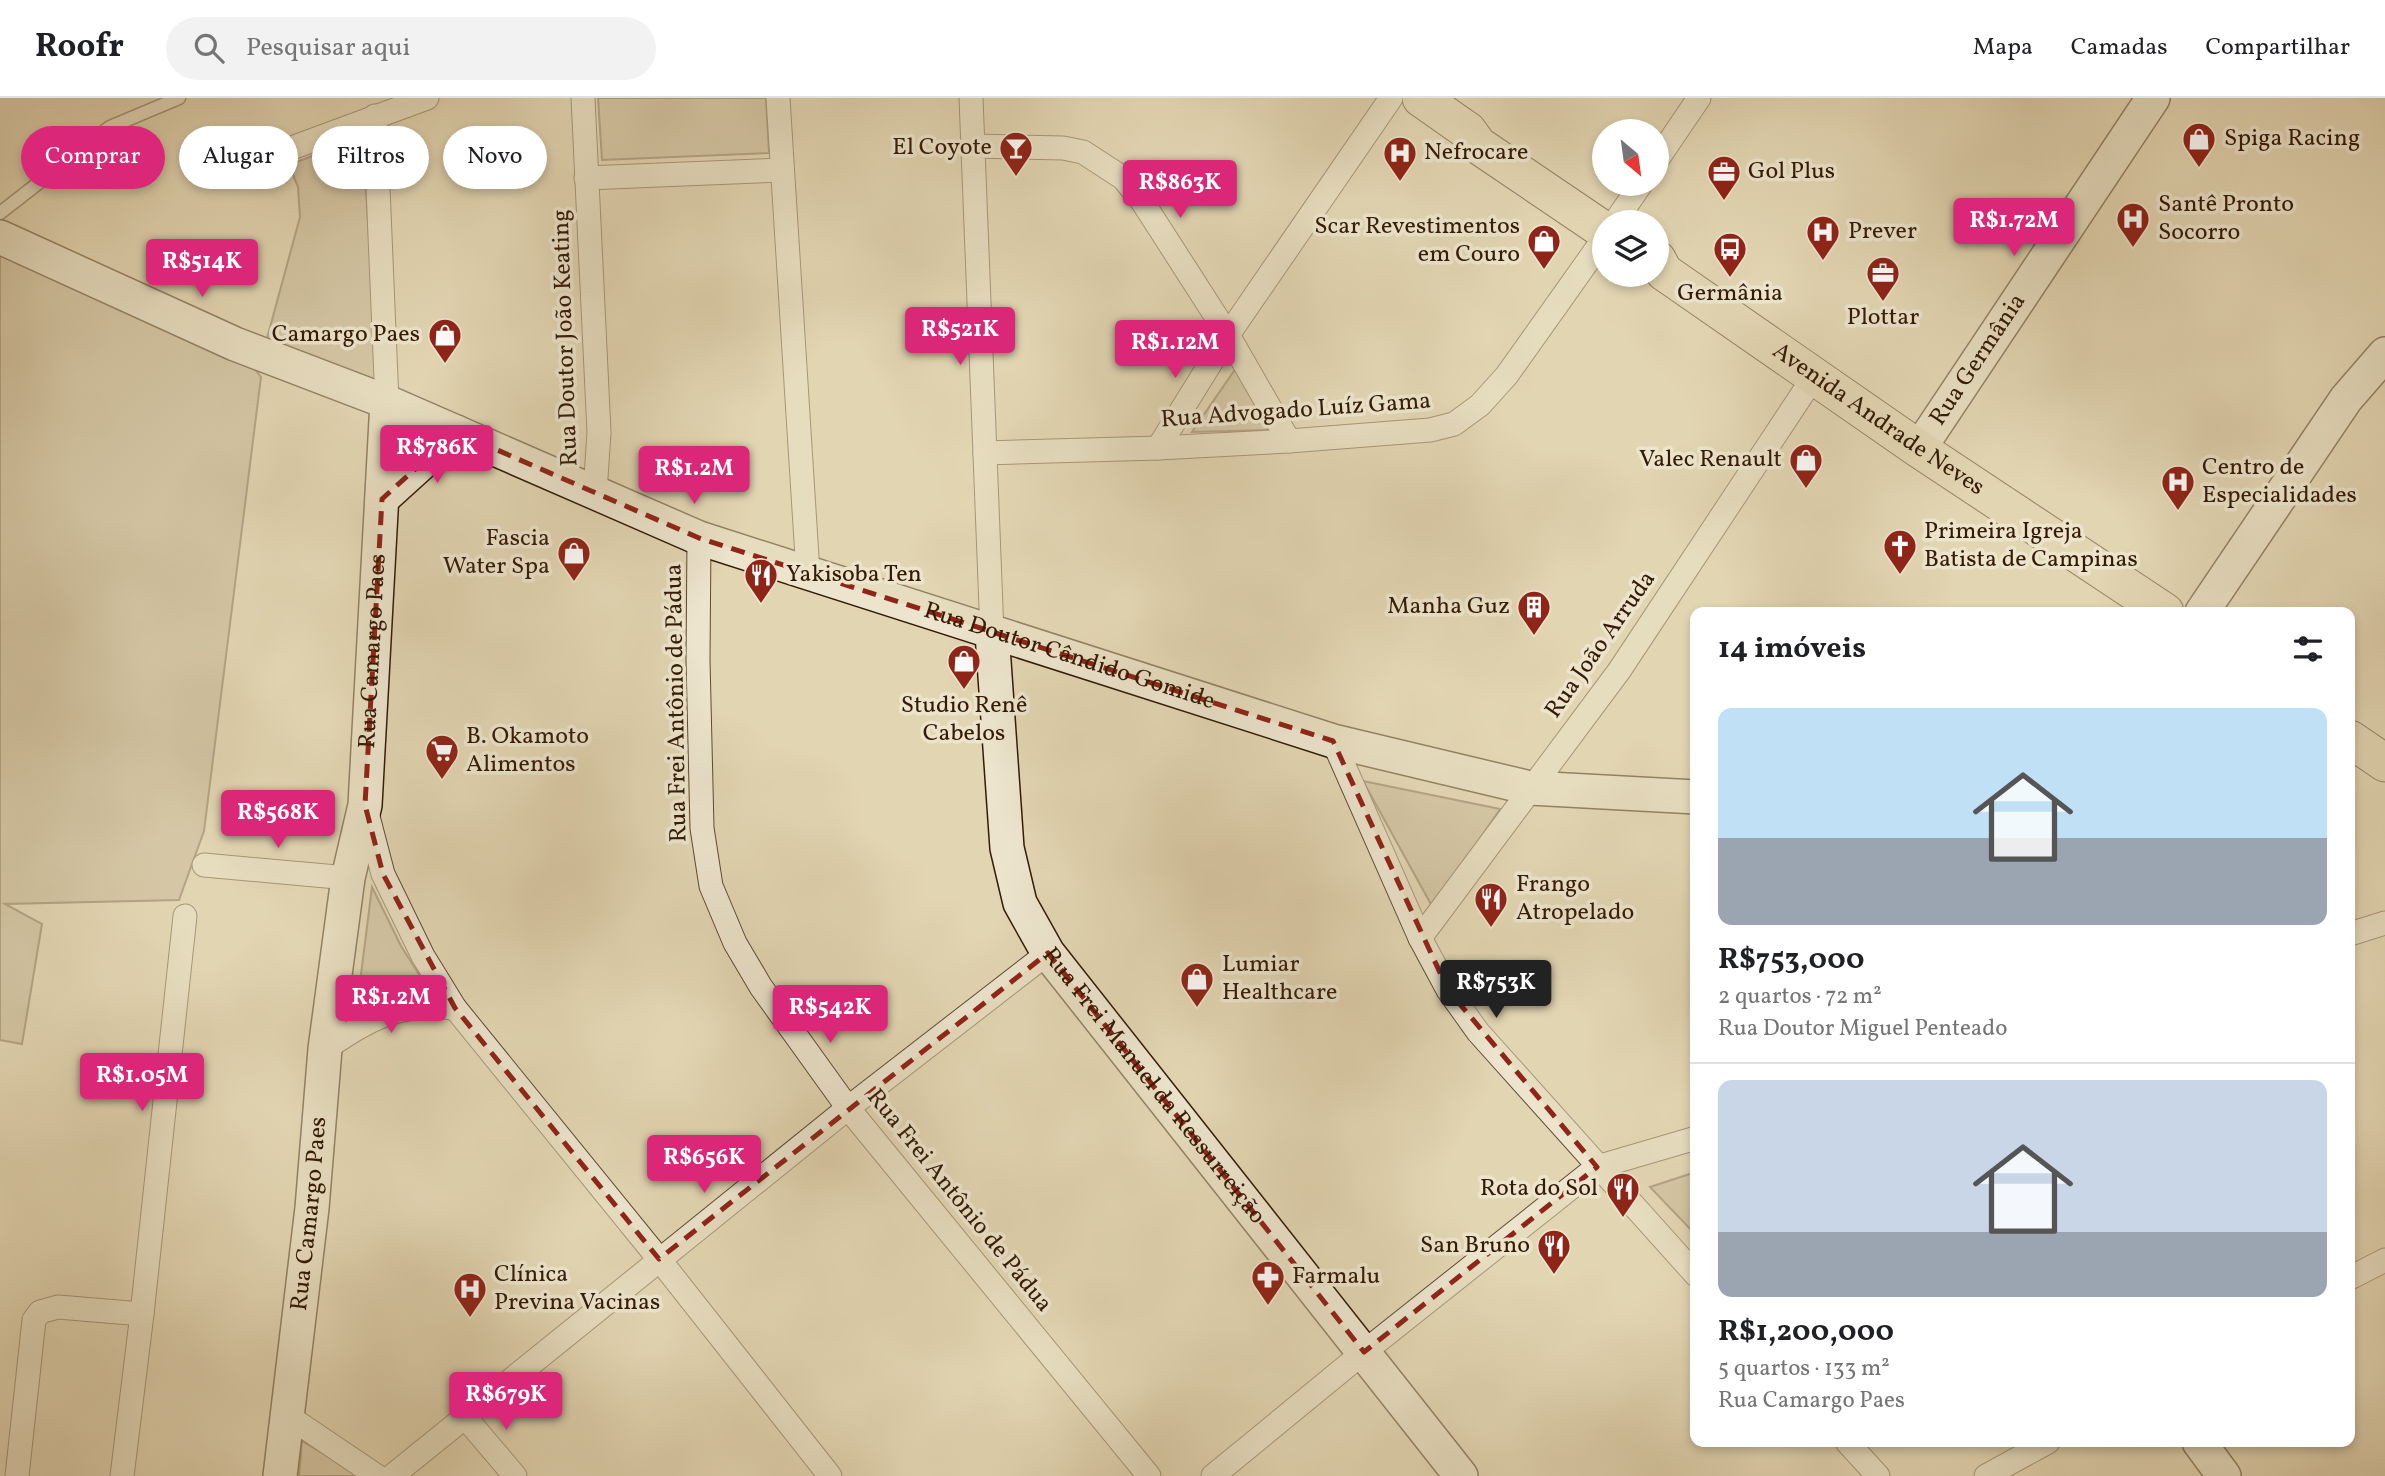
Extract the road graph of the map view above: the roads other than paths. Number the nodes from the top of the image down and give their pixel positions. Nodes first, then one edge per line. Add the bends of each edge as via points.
1 (178, 98) edge
2 (427, 98) edge
3 (583, 98) edge
4 (778, 98) edge
5 (971, 98) edge
6 (1391, 98) edge
7 (1403, 98) edge
8 (1421, 98) edge
9 (1699, 98) edge
10 (2154, 98) edge
11 (375, 116) junction
12 (1670, 141) edge
13 (298, 145) edge
14 (1478, 145) junction
15 (973, 146) junction
16 (782, 170) junction
17 (586, 178) junction
18 (0, 213) edge
19 (1592, 222) edge
20 (0, 237) edge
21 (1592, 255) edge
22 (1669, 275) edge
23 (1228, 335) junction
24 (2385, 354) edge
25 (1815, 375) junction
26 (387, 401) junction
27 (456, 432) junction
28 (1289, 441) junction
29 (1158, 448) junction
30 (1919, 449) junction
31 (985, 453) junction
32 (595, 493) junction
33 (382, 499) junction
34 (699, 538) junction
35 (808, 573) junction
36 (2157, 607) edge
37 (2205, 607) edge
38 (992, 633) junction
39 (1333, 741) junction
40 (2355, 742) edge
41 (2385, 763) edge
42 (1530, 788) junction
43 (1690, 797) edge
44 (365, 805) junction
45 (204, 865) dead end
46 (348, 878) junction
47 (185, 916) dead end
48 (2385, 923) edge
49 (2355, 932) edge
50 (1420, 938) junction
51 (1048, 953) junction
52 (455, 1008) junction
53 (325, 1049) junction
54 (848, 1108) junction
55 (1690, 1140) edge
56 (1597, 1167) junction
57 (659, 1259) junction
58 (2385, 1259) edge
59 (1690, 1268) edge
60 (2355, 1275) edge
61 (142, 1314) junction
62 (1364, 1352) junction
63 (288, 1416) junction
64 (464, 1416) junction
65 (1852, 1447) edge
66 (2039, 1447) edge
67 (2203, 1447) edge
68 (17, 1476) edge
69 (122, 1476) edge
70 (281, 1476) edge
71 (377, 1476) edge
72 (392, 1476) edge
73 (515, 1476) edge
74 (830, 1476) edge
75 (1149, 1476) edge
76 (1213, 1476) edge
77 (1461, 1476) edge
78 (1878, 1476) edge
79 (1986, 1476) edge
80 (2224, 1476) edge

1 - 18 lane via 110,127
2 - 11 street
3 - 17 street, Rua Doutor João Keating
4 - 16 street
5 - 15 street
6 - 23 street
7 - 14 main road via 1406,105 1460,144
8 - 14 main road via 1468,131
9 - 12 street
10 - 30 street, Rua Germânia
11 - 13 street
11 - 26 street, Rua Camargo Paes
14 - 19 main road
15 - 23 street via 1083,152 1123,178
15 - 31 street
16 - 17 street
16 - 35 street
17 - 32 street, Rua Doutor João Keating via 599,432
20 - 26 street, Rua Doutor Cândido Gomide via 235,344
21 - 28 street, Rua Advogado Luíz Gama via 1507,375 1468,416 1430,430
22 - 25 main road, Avenida Andrade Neves
23 - 28 street
23 - 29 street
24 - 37 street via 2346,399
25 - 30 main road, Avenida Andrade Neves
25 - 42 street, Rua João Arruda via 1619,671
26 - 27 street, Rua Doutor Cândido Gomide
26 - 33 street, Rua Camargo Paes
27 - 32 street, Rua Doutor Cândido Gomide
27 - 33 street
28 - 29 street, Rua Advogado Luíz Gama
29 - 31 street, Rua Advogado Luíz Gama
30 - 36 main road, Avenida Andrade Neves
31 - 38 street
32 - 34 street, Rua Doutor Cândido Gomide
33 - 44 street, Rua Camargo Paes
34 - 35 street, Rua Doutor Cândido Gomide
34 - 54 street, Rua Frei Antônio de Pádua via 702,828 711,886 735,943 761,987
35 - 38 street, Rua Doutor Cândido Gomide
38 - 39 street, Rua Doutor Cândido Gomide
38 - 51 street, Rua Frei Manuel da Ressurreição via 1007,848 1020,903
39 - 42 street, Rua Doutor Cândido Gomide
39 - 50 street
40 - 41 main road
42 - 43 street, Rua Doutor Cândido Gomide
42 - 50 street, Rua João Arruda
44 - 46 street, Rua Camargo Paes
44 - 52 street via 383,874 423,956
45 - 46 street
46 - 53 street, Rua Camargo Paes
47 - 61 street
48 - 49 street
50 - 56 street via 1478,1032
51 - 54 street
51 - 62 street, Rua Frei Manuel da Ressurreição
52 - 53 street via 425,1005 392,1011
52 - 57 street
53 - 63 street, Rua Camargo Paes
54 - 57 street
54 - 75 street, Rua Frei Antônio de Pádua
55 - 56 street
56 - 59 street
56 - 62 street
57 - 64 street
57 - 74 street
58 - 60 street
61 - 68 street via 58,1307 40,1312 34,1320
61 - 69 street
62 - 76 street
62 - 77 street, Rua Frei Manuel da Ressurreição
63 - 70 street, Rua Camargo Paes
63 - 71 street
64 - 72 street
64 - 73 street
65 - 78 street
66 - 79 street
67 - 80 street

